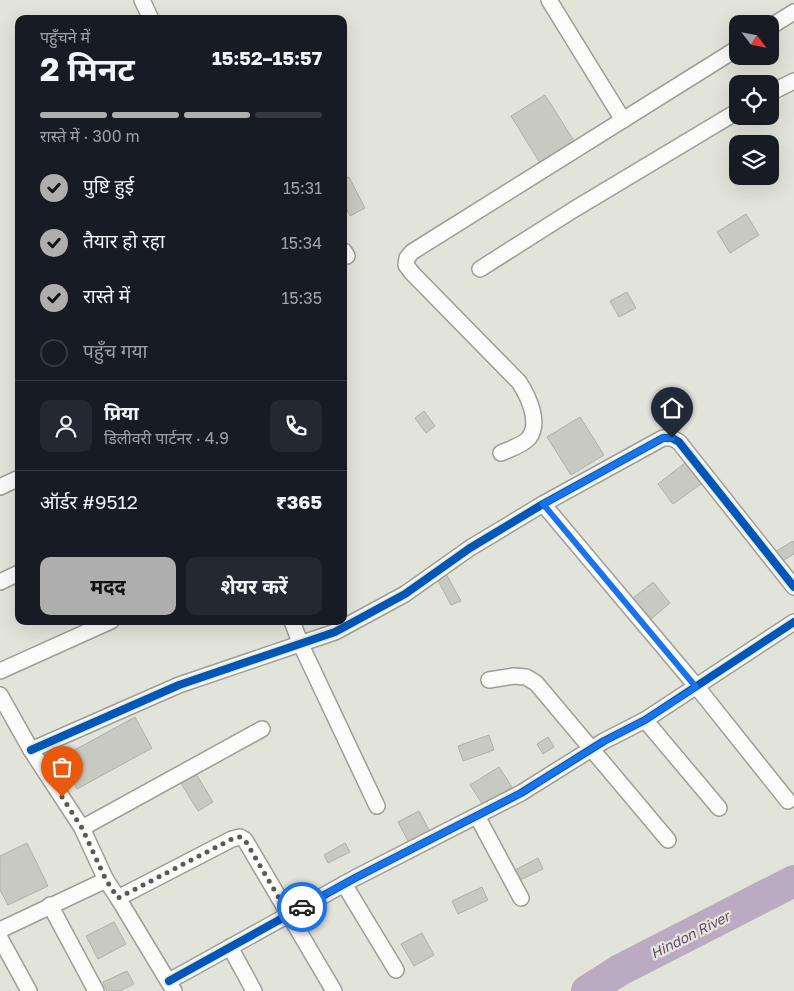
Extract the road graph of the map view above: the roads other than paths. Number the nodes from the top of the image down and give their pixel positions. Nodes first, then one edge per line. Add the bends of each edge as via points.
1 (142, 0) edge
2 (549, 0) edge
3 (794, 12) edge
4 (149, 15) edge
5 (779, 21) edge
6 (729, 54) edge
7 (794, 81) edge
8 (779, 89) edge
9 (729, 116) edge
10 (623, 120) junction
11 (480, 269) dead end
12 (501, 453) dead end
13 (15, 480) edge
14 (0, 488) edge
15 (543, 504) junction
16 (15, 574) edge
17 (0, 582) edge
18 (794, 587) edge
19 (794, 622) edge
20 (102, 625) edge
21 (294, 625) edge
22 (301, 645) junction
23 (0, 672) edge
24 (489, 680) dead end
25 (696, 687) junction
26 (0, 696) edge
27 (645, 720) junction
28 (262, 729) dead end
29 (592, 748) junction
30 (31, 750) junction
31 (788, 801) dead end
32 (377, 806) dead end
33 (719, 808) dead end
34 (477, 816) junction
35 (82, 828) junction
36 (668, 840) dead end
37 (106, 880) junction
38 (344, 884) junction
39 (118, 898) junction
40 (521, 898) dead end
41 (50, 906) junction
42 (289, 915) junction
43 (0, 930) edge
44 (0, 938) edge
45 (230, 947) junction
46 (396, 970) dead end
47 (171, 986) edge
48 (28, 991) edge
49 (96, 991) edge
50 (254, 991) edge
51 (334, 991) edge

1 - 4 street
2 - 10 street
3 - 5 street
6 - 10 street
7 - 8 street
9 - 11 street
10 - 12 street via 407,258 406,265 412,273 519,382 528,396 533,413 529,437
13 - 14 street
15 - 18 street via 663,438 672,438 679,442
15 - 22 street via 470,548 405,594 336,632
15 - 25 street
16 - 17 street
19 - 25 street
20 - 23 street
21 - 22 street
22 - 30 street via 179,685
22 - 32 street
24 - 29 street via 514,676 526,677 536,683
25 - 27 street
25 - 31 street
26 - 30 street
27 - 29 street
27 - 33 street
28 - 35 street
29 - 34 street via 521,793
29 - 36 street
30 - 35 street
34 - 38 street
34 - 40 street
35 - 37 street
37 - 39 street
37 - 41 street
38 - 42 street
38 - 46 street
39 - 42 street via 240,837 245,840
39 - 47 street
41 - 43 street
41 - 49 street
42 - 45 street
42 - 51 street
44 - 48 street
45 - 47 street
45 - 50 street

